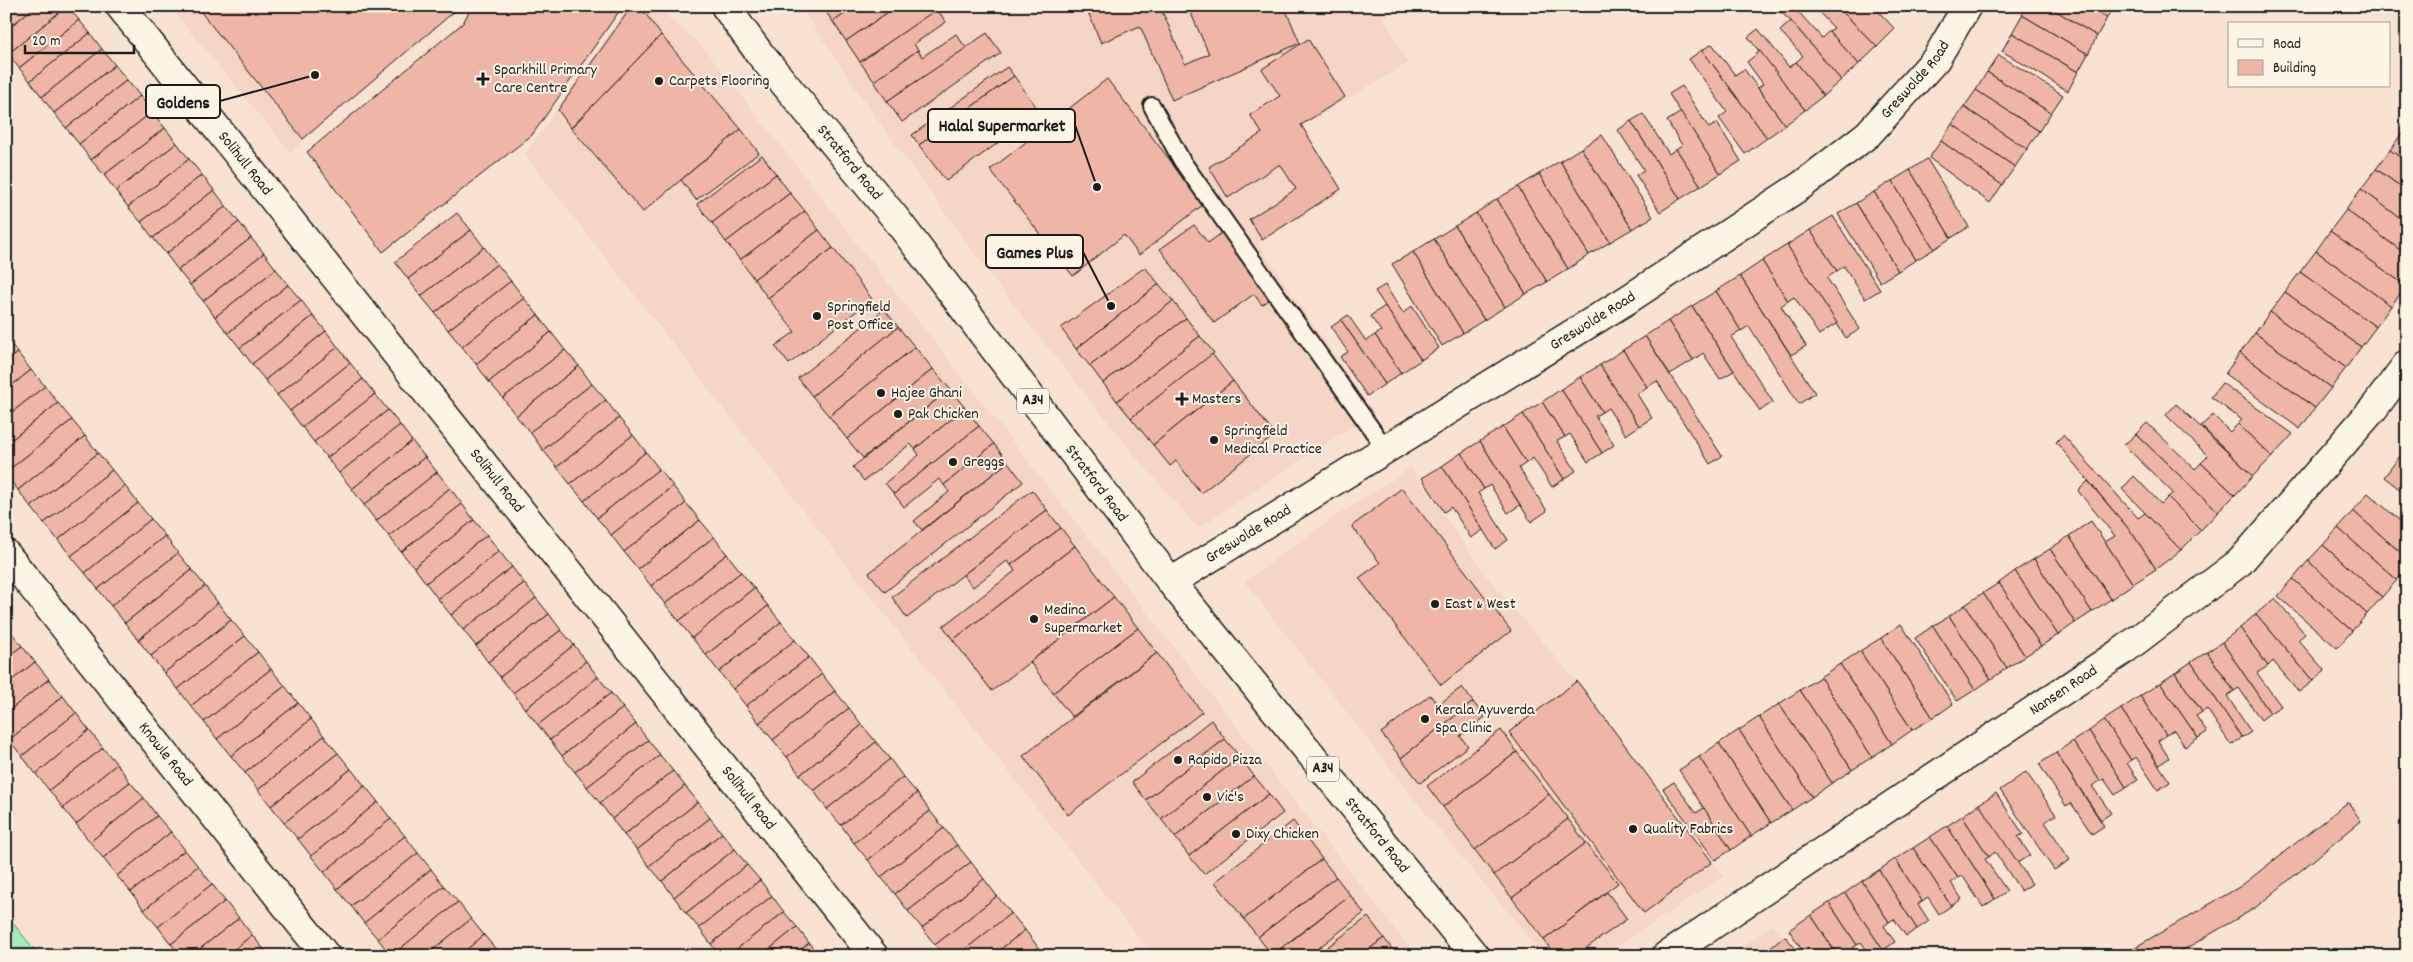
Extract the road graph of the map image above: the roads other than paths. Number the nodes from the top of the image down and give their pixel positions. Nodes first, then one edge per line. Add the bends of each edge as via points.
1 (120, 6) edge
2 (725, 6) edge
3 (1966, 6) edge
4 (1152, 106) dead end
5 (2407, 364) edge
6 (1385, 448) junction
7 (6, 554) edge
8 (1171, 582) junction
9 (326, 956) edge
10 (874, 956) edge
11 (1475, 956) edge
12 (1666, 956) edge

1 - 10 main road, Solihull Road
2 - 8 main road, Stratford Road / A34 via 760,54 896,219
3 - 6 main road, Greswolde Road via 1936,59 1874,127 1802,185 1627,300
4 - 6 lane via 1182,161
5 - 12 main road, Nansen Road via 2374,408 2240,562 2124,650
6 - 8 main road, Greswolde Road
7 - 9 main road, Knowle Road
8 - 11 main road, Stratford Road / A34

